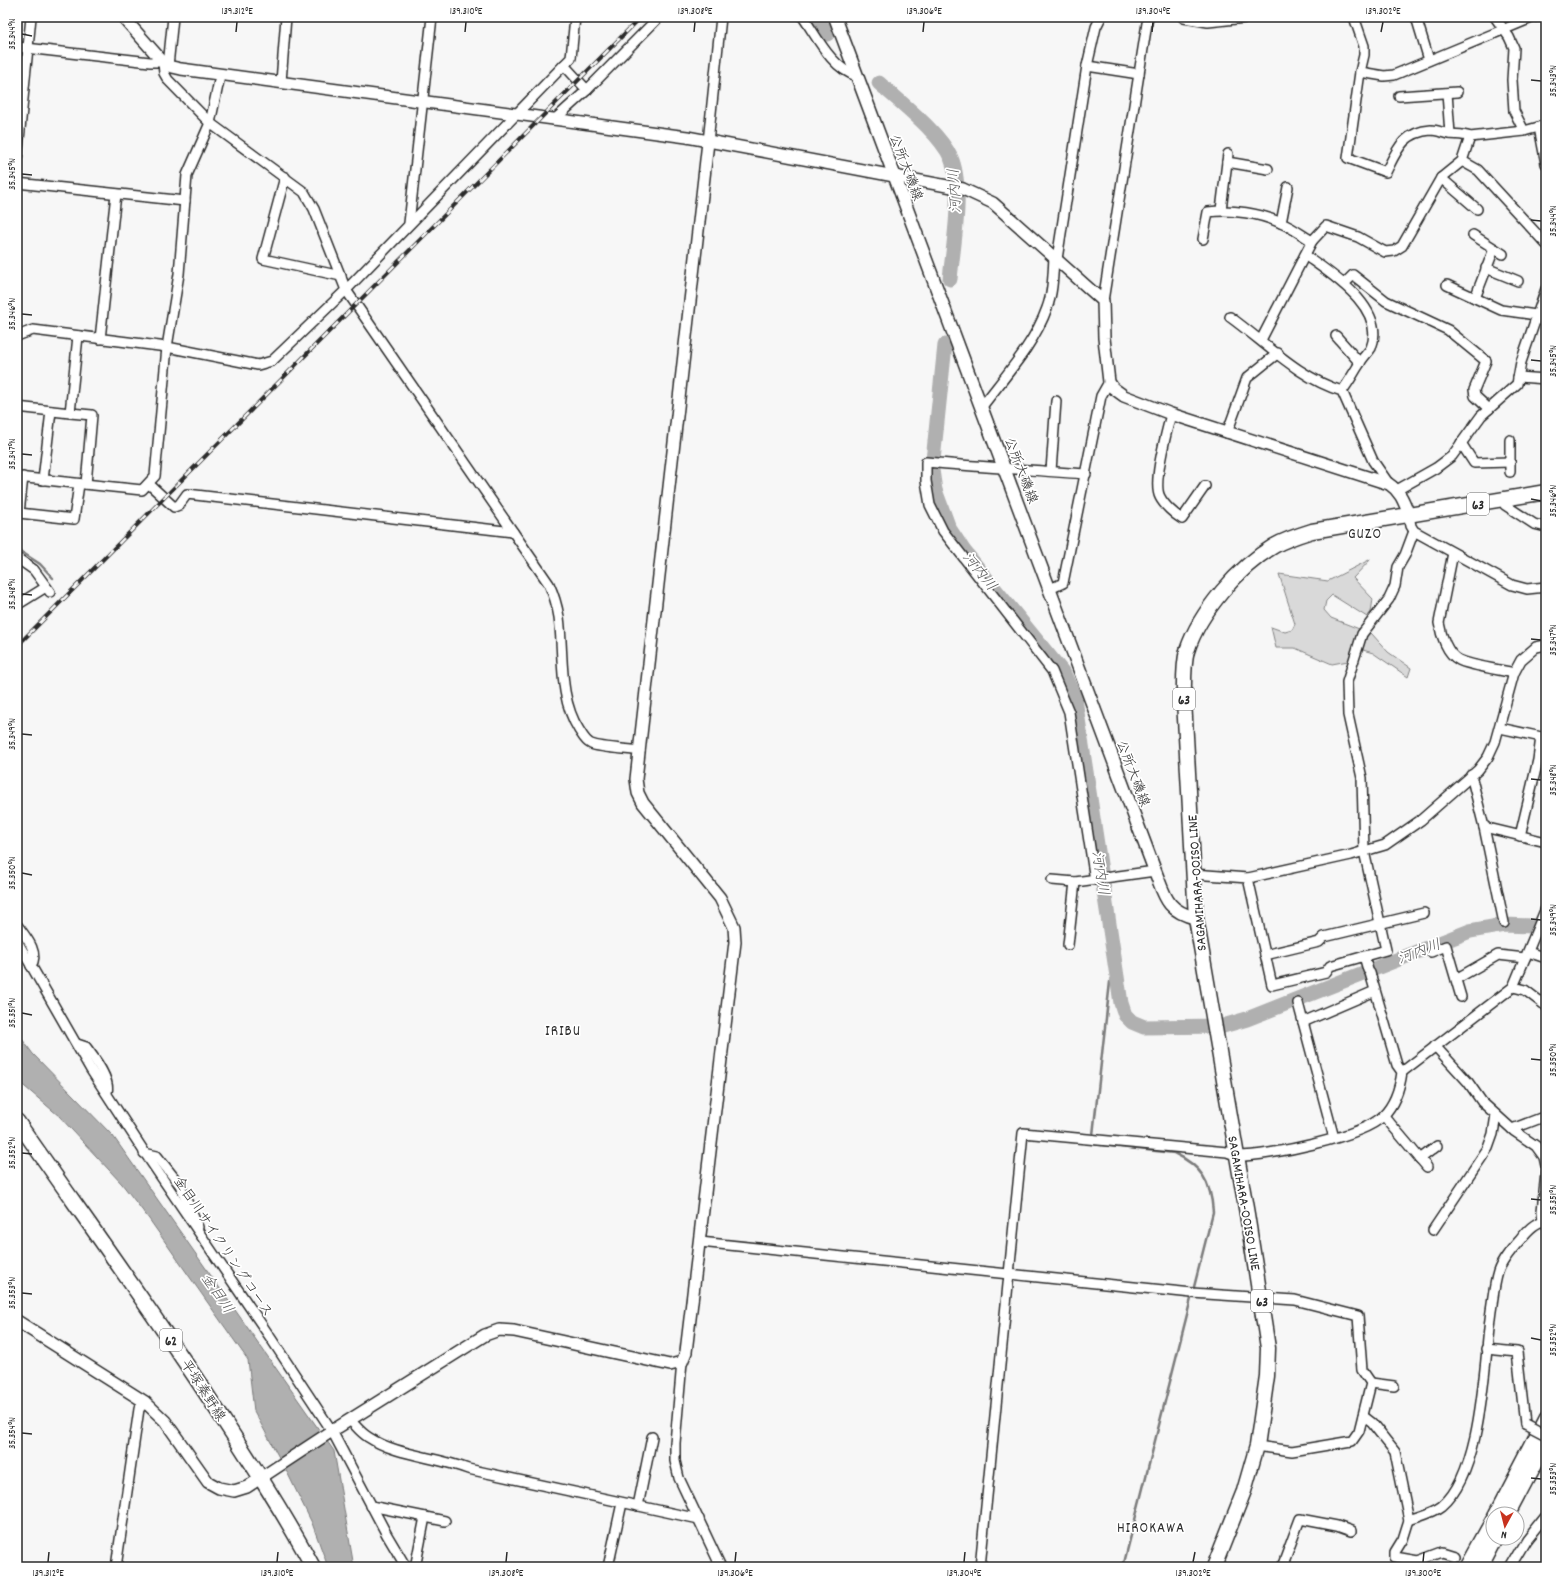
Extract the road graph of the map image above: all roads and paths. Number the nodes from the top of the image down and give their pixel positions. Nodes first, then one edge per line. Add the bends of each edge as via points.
1 (31, 17) edge
2 (123, 17) edge
3 (173, 17) edge
4 (286, 17) edge
5 (432, 17) edge
6 (575, 17) edge
7 (659, 17) edge
8 (721, 17) edge
9 (803, 17) edge
10 (835, 17) edge
11 (1101, 17) edge
12 (1148, 17) edge
13 (1184, 17) edge
14 (1245, 17) edge
15 (1354, 17) edge
16 (1416, 17) edge
17 (1495, 17) edge
18 (1534, 17) edge
19 (1503, 29) junction
20 (17, 47) edge
21 (28, 49) junction
22 (1429, 60) junction
23 (165, 64) junction
24 (564, 65) junction
25 (1087, 66) junction
26 (1360, 72) junction
27 (1139, 74) junction
28 (220, 76) junction
29 (857, 76) junction
30 (280, 82) junction
31 (587, 90) junction
32 (1399, 96) dead end
33 (423, 100) junction
34 (516, 115) junction
35 (554, 120) junction
36 (210, 123) junction
37 (1543, 126) edge
38 (1524, 131) junction
39 (1450, 134) junction
40 (1470, 137) junction
41 (708, 142) junction
42 (17, 160) edge
43 (1462, 161) junction
44 (1546, 164) edge
45 (1268, 169) dead end
46 (896, 177) junction
47 (285, 178) junction
48 (1441, 178) junction
49 (17, 183) edge
50 (1288, 187) dead end
51 (116, 194) junction
52 (185, 201) junction
53 (1469, 202) junction
54 (1476, 209) dead end
55 (1221, 210) junction
56 (1463, 210) dead end
57 (409, 223) junction
58 (1280, 223) junction
59 (1473, 235) dead end
60 (1203, 239) dead end
61 (1312, 242) junction
62 (1546, 244) edge
63 (1494, 249) junction
64 (1503, 254) dead end
65 (1305, 255) junction
66 (1055, 258) junction
67 (1486, 268) junction
68 (341, 276) junction
69 (1518, 281) dead end
70 (1344, 284) junction
71 (1447, 285) dead end
72 (1546, 289) edge
73 (346, 290) junction
74 (1475, 298) junction
75 (1104, 301) junction
76 (1536, 315) junction
77 (1230, 317) dead end
78 (17, 336) edge
79 (78, 336) junction
80 (1336, 336) dead end
81 (100, 338) junction
82 (1261, 340) junction
83 (167, 347) junction
84 (1278, 353) junction
85 (1360, 363) junction
86 (1518, 377) junction
87 (1546, 379) edge
88 (1109, 382) junction
89 (1342, 391) junction
90 (1056, 401) dead end
91 (17, 407) edge
92 (981, 408) junction
93 (1489, 408) junction
94 (51, 411) junction
95 (70, 412) junction
96 (1171, 414) junction
97 (1227, 433) junction
98 (1510, 440) dead end
99 (1461, 443) junction
100 (1510, 462) junction
101 (1005, 468) junction
102 (1051, 471) junction
103 (1510, 472) dead end
104 (1086, 474) junction
105 (20, 477) edge
106 (43, 480) junction
107 (82, 484) junction
108 (148, 484) junction
109 (1205, 486) dead end
110 (1393, 487) junction
111 (1546, 492) edge
112 (1504, 500) junction
113 (1409, 515) junction
114 (1546, 527) edge
115 (1414, 531) junction
116 (513, 532) junction
117 (1453, 553) junction
118 (17, 558) edge
119 (1546, 587) edge
120 (1050, 588) junction
121 (17, 606) edge
122 (1546, 644) edge
123 (1514, 673) junction
124 (1500, 728) junction
125 (1543, 738) edge
126 (640, 751) junction
127 (1471, 775) junction
128 (1484, 826) junction
129 (1520, 836) junction
130 (1546, 842) edge
131 (1364, 851) junction
132 (1155, 871) junction
133 (1193, 874) junction
134 (1248, 878) junction
135 (1099, 879) junction
136 (1052, 880) dead end
137 (1075, 882) junction
138 (1546, 908) edge
139 (1424, 913) dead end
140 (1196, 918) junction
141 (1504, 922) dead end
142 (17, 924) edge
143 (1380, 924) junction
144 (17, 941) edge
145 (1068, 945) dead end
146 (1431, 952) dead end
147 (1265, 955) junction
148 (1527, 955) junction
149 (1364, 956) junction
150 (1546, 958) edge
151 (31, 966) junction
152 (1456, 979) junction
153 (1513, 987) junction
154 (1375, 991) junction
155 (1461, 997) dead end
156 (1298, 1003) dead end
157 (1546, 1006) edge
158 (1303, 1022) junction
159 (1435, 1046) junction
160 (1402, 1072) junction
161 (1496, 1115) junction
162 (1384, 1116) junction
163 (1546, 1116) edge
164 (17, 1121) edge
165 (1512, 1129) junction
166 (1334, 1138) junction
167 (1437, 1146) dead end
168 (1236, 1156) junction
169 (1420, 1159) junction
170 (1546, 1166) edge
171 (1427, 1167) dead end
172 (1546, 1173) edge
173 (1545, 1222) edge
174 (1433, 1230) dead end
175 (700, 1242) junction
176 (1009, 1274) junction
177 (1261, 1298) junction
178 (17, 1321) edge
179 (1486, 1349) junction
180 (682, 1362) junction
181 (1371, 1383) junction
182 (1394, 1386) dead end
183 (145, 1402) junction
184 (1363, 1416) junction
185 (1546, 1418) edge
186 (350, 1420) junction
187 (332, 1431) junction
188 (1546, 1435) edge
189 (652, 1437) dead end
190 (1546, 1442) edge
191 (1257, 1446) junction
192 (261, 1477) junction
193 (622, 1503) junction
194 (371, 1506) junction
195 (638, 1506) junction
196 (1500, 1506) edge
197 (1512, 1506) edge
198 (1546, 1515) edge
199 (425, 1517) junction
200 (699, 1520) junction
201 (1409, 1520) junction
202 (445, 1522) dead end
203 (1351, 1531) dead end
204 (1485, 1534) edge
205 (1492, 1546) edge
206 (1455, 1556) dead end
207 (416, 1563) dead end
208 (1217, 1566) edge
209 (116, 1567) edge
210 (313, 1567) edge
211 (406, 1567) edge
212 (608, 1567) edge
213 (721, 1567) edge
214 (980, 1567) edge
215 (1282, 1567) edge
216 (1467, 1567) edge
217 (1480, 1567) edge
218 (1510, 1567) edge

1 - 21 street
2 - 23 street
3 - 23 street
4 - 30 street
5 - 33 street
6 - 24 street via 571,58
7 - 31 street
8 - 41 street
9 - 29 street via 839,66 849,74
10 - 29 main road, 公所大磯線
11 - 25 street via 1096,27
12 - 27 street
13 - 14 street via 1208,22
15 - 26 street via 1364,46
16 - 22 street
17 - 19 street
18 - 19 street
19 - 22 street
19 - 38 street via 1514,48 1514,111
20 - 21 street
21 - 23 street
21 - 42 street
22 - 26 street via 1394,75
23 - 28 street
23 - 36 street via 164,73 168,80
24 - 31 street
24 - 34 street
25 - 27 street
25 - 66 street
26 - 39 street via 1348,158 1386,172 1401,143 1414,134 1432,130
27 - 75 street
28 - 30 street
28 - 36 street
29 - 46 main road, 公所大磯線
30 - 33 street
31 - 35 street
32 - 39 street via 1452,93
33 - 34 street
33 - 57 street
34 - 35 street
34 - 57 street
35 - 41 street
36 - 47 street
36 - 52 street via 187,175
37 - 38 street
37 - 44 street
38 - 40 street
39 - 40 street
40 - 43 street
41 - 46 street
41 - 126 street
43 - 48 street
43 - 62 street via 1478,170
45 - 55 street via 1228,158
46 - 66 street via 963,189 992,203
46 - 92 main road, 公所大磯線
47 - 68 street via 304,192 314,209
47 - 68 street via 263,259
48 - 53 street
48 - 61 street via 1402,246 1394,251 1385,252 1358,236 1326,226
49 - 51 street
50 - 58 street
51 - 52 street
51 - 81 street
52 - 83 street via 179,274
53 - 54 street
53 - 56 street
55 - 58 street via 1262,216
55 - 60 street via 1208,212
57 - 73 street
58 - 61 street
59 - 63 street
61 - 65 street
63 - 64 street
63 - 67 street
65 - 70 street
65 - 82 street
66 - 75 street
66 - 92 street via 1048,308 1022,352
67 - 69 street
67 - 74 street
68 - 73 street
70 - 85 street via 1374,322 1371,348
70 - 93 street via 1353,275 1386,301 1448,330 1486,361 1474,390 1475,396
71 - 74 street
72 - 76 street
73 - 83 street via 272,361 258,365
73 - 116 street
74 - 76 street via 1501,310
75 - 88 street via 1104,338
76 - 86 street
77 - 82 street
78 - 79 street via 33,330
79 - 81 street
79 - 95 street
80 - 85 street
81 - 83 street
82 - 84 street
83 - 108 street via 156,473 154,480
84 - 89 street via 1307,376
84 - 97 street via 1247,378
85 - 89 street
86 - 87 street
86 - 93 street via 1517,384
88 - 96 street via 1124,396
88 - 104 street via 1101,396
89 - 110 street via 1373,461
90 - 102 street
91 - 94 street
92 - 101 main road, 公所大磯線
93 - 99 street
94 - 95 street
94 - 106 street
95 - 107 street via 92,415
96 - 97 street
96 - 109 street via 1159,468 1159,496 1175,515 1182,519
97 - 110 street
98 - 100 street
99 - 100 street via 1474,463
99 - 110 street via 1452,456 1436,468
100 - 103 street
101 - 102 street
101 - 120 main road, 公所大磯線
101 - 135 street via 926,462 930,505 943,531 1052,671 1060,688 1069,712
102 - 104 street
104 - 120 street via 1063,583
105 - 106 street
105 - 107 street via 19,513 74,519
106 - 107 street
107 - 108 street via 142,490
108 - 116 street via 174,507 179,505 187,494
110 - 113 street
111 - 112 main road, SAGAMIHARA-OOISO LINE / 63
112 - 113 main road, SAGAMIHARA-OOISO LINE / 63
112 - 114 street via 1505,505 1534,524
113 - 115 street
113 - 133 main road, SAGAMIHARA-OOISO LINE / 63 via 1312,531 1279,543 1249,564 1213,603 1198,626 1187,651 1184,672
115 - 117 street
115 - 131 street via 1398,567 1395,586 1389,599 1362,634 1347,682 1348,715 1362,778
116 - 126 street via 549,584 556,599 568,710 578,728 592,745
117 - 119 street via 1512,585 1527,589
117 - 123 street via 1439,623 1440,634 1459,661
118 - 121 street via 34,570 48,590
120 - 132 main road, 公所大磯線
122 - 123 street via 1536,647 1521,660
123 - 124 street
124 - 125 street
124 - 127 street via 1488,757
125 - 129 street
126 - 175 street via 636,779 643,803 720,898 734,927
127 - 128 street
127 - 131 street via 1421,820 1385,845
128 - 129 street
128 - 141 street
129 - 130 street
131 - 134 street
131 - 143 street
132 - 135 street
132 - 140 main road, 公所大磯線 via 1167,899 1176,911
133 - 134 street
133 - 140 main road, SAGAMIHARA-OOISO LINE / 63
134 - 147 street
135 - 137 street
136 - 137 street
137 - 145 street
138 - 148 street
139 - 143 street
140 - 168 main road, SAGAMIHARA-OOISO LINE / 63
142 - 151 street via 34,953
143 - 147 street via 1324,937 1319,942
143 - 149 street via 1386,950
144 - 151 street
146 - 152 street via 1446,946
147 - 149 street via 1272,985 1326,972 1330,966
148 - 150 street
148 - 152 street via 1498,955
148 - 153 street
149 - 154 street
151 - 187 street, 金目川サイクリングコース via 77,1044 86,1047 98,1066 108,1086 106,1093 144,1153 157,1156 180,1185 200,1234
152 - 155 street
153 - 157 street via 1525,990
153 - 159 street
154 - 158 street
154 - 160 street via 1397,1065
156 - 158 street
158 - 166 street
159 - 160 street
159 - 161 street
160 - 162 street via 1400,1088
161 - 165 street
161 - 174 street via 1488,1148
162 - 166 street via 1369,1126
162 - 169 street
163 - 165 street
164 - 192 main road, 平塚秦野線 / 62 via 180,1352
165 - 170 street via 1536,1146 1544,1157
166 - 168 street via 1273,1153
167 - 169 street
168 - 176 street via 1227,1152 1023,1133
168 - 177 main road, SAGAMIHARA-OOISO LINE / 63
169 - 171 street
172 - 173 street via 1542,1211
173 - 179 street via 1529,1228 1498,1272
175 - 176 street
175 - 180 street via 686,1352
176 - 177 street
176 - 214 street
177 - 181 street via 1294,1300 1358,1316 1362,1370
177 - 191 main road, SAGAMIHARA-OOISO LINE / 63 via 1268,1348 1267,1376
178 - 183 street
179 - 188 street, bridge via 1517,1352 1525,1424
179 - 201 street via 1471,1454 1464,1472 1453,1493 1442,1506
180 - 186 street via 670,1365 514,1331 499,1330 485,1335
180 - 200 street via 675,1461
181 - 182 street
181 - 184 street
183 - 192 street via 166,1421 208,1482 219,1488 234,1491 248,1487
183 - 209 street via 139,1409
184 - 191 street via 1359,1431 1352,1441 1292,1451
184 - 201 street via 1372,1423 1395,1452
185 - 196 main road
186 - 187 street
186 - 193 street via 367,1437 393,1450 446,1461 468,1470
187 - 192 street
187 - 194 street, 金目川サイクリングコース
189 - 195 street
190 - 197 main road
191 - 208 main road, SAGAMIHARA-OOISO LINE / 63
192 - 210 main road, 平塚秦野線 / 62
193 - 195 street
193 - 212 street
194 - 199 street
194 - 211 street, 金目川サイクリングコース
195 - 200 street
198 - 218 street via 1526,1540
199 - 202 street
199 - 207 street
200 - 213 street
201 - 206 street via 1395,1556 1418,1561 1442,1552
203 - 215 street via 1300,1519
204 - 216 main road
205 - 217 main road

